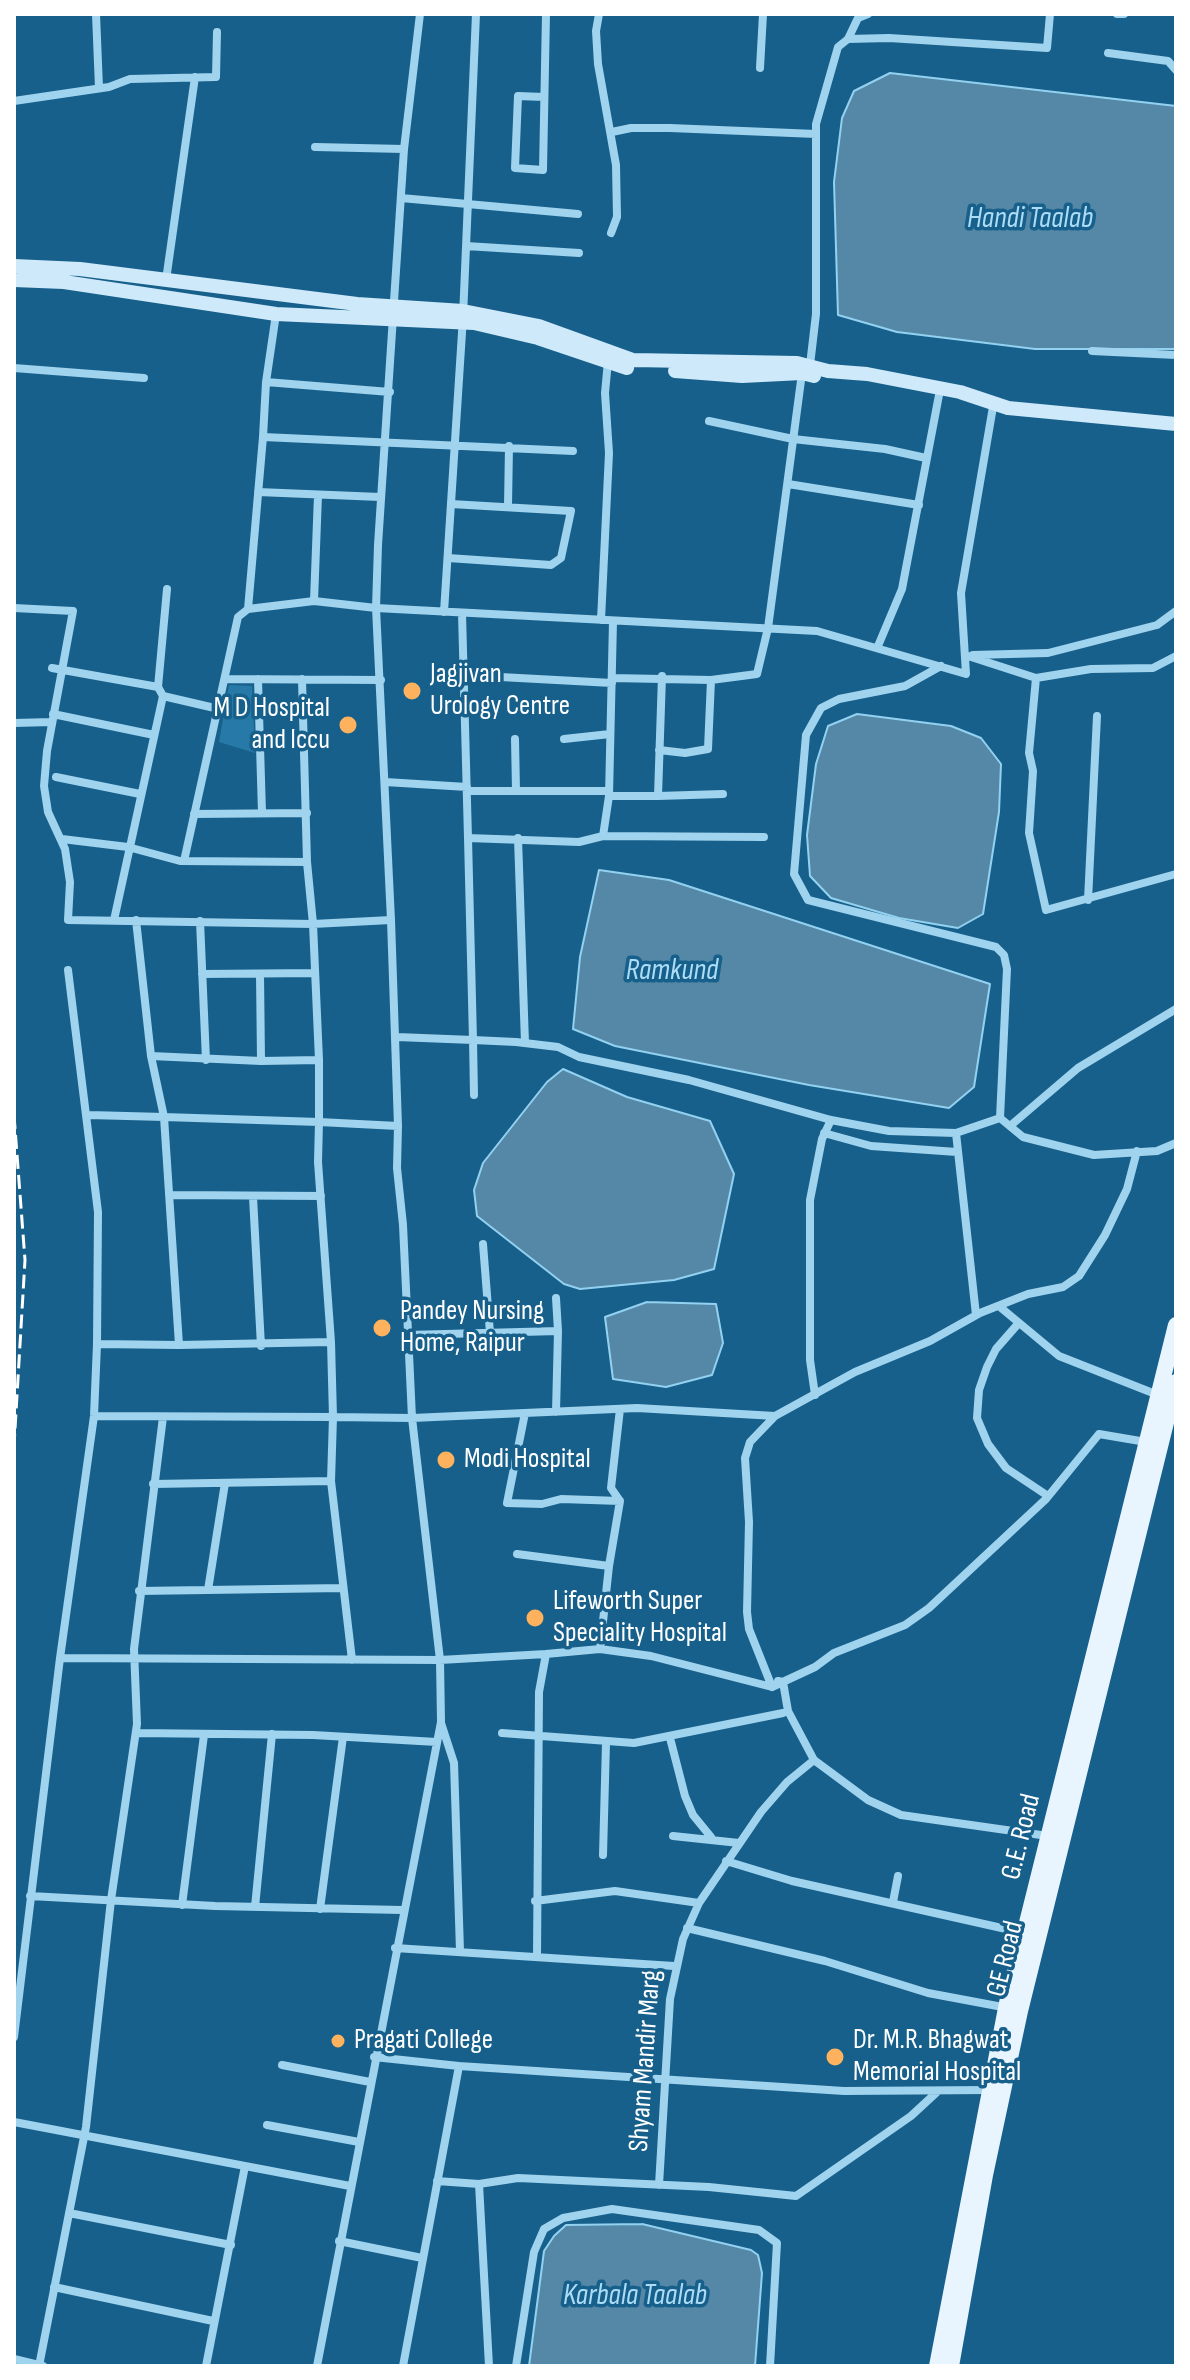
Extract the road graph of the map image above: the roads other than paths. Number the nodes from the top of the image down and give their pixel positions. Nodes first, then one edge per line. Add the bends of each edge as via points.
1 (96, 14) edge
2 (420, 14) edge
3 (476, 14) edge
4 (546, 14) edge
5 (599, 14) edge
6 (763, 14) edge
7 (868, 14) edge
8 (1050, 14) edge
9 (1117, 14) edge
10 (1124, 14) edge
11 (217, 32) dead end
12 (848, 39) junction
13 (1108, 53) dead end
14 (760, 68) dead end
15 (1176, 70) edge
16 (195, 77) junction
17 (99, 88) junction
18 (544, 97) junction
19 (14, 101) edge
20 (612, 132) junction
21 (816, 134) junction
22 (315, 147) dead end
23 (404, 149) junction
24 (401, 198) junction
25 (469, 201) junction
26 (578, 214) dead end
27 (611, 233) dead end
28 (466, 246) junction
29 (579, 253) dead end
30 (14, 266) edge
31 (14, 280) edge
32 (166, 280) junction
33 (396, 313) junction
34 (276, 314) junction
35 (463, 316) junction
36 (1092, 351) dead end
37 (1176, 355) edge
38 (609, 358) junction
39 (14, 368) edge
40 (806, 369) junction
41 (144, 378) dead end
42 (266, 382) junction
43 (390, 392) junction
44 (939, 395) junction
45 (994, 405) junction
46 (709, 421) dead end
47 (1176, 424) edge
48 (1176, 434) edge
49 (263, 437) junction
50 (793, 439) junction
51 (385, 444) junction
52 (456, 445) junction
53 (509, 446) junction
54 (573, 451) dead end
55 (926, 458) junction
56 (788, 484) junction
57 (258, 492) junction
58 (318, 495) junction
59 (380, 497) junction
60 (451, 504) junction
61 (919, 505) junction
62 (508, 506) junction
63 (448, 558) junction
64 (167, 589) dead end
65 (314, 601) junction
66 (14, 608) edge
67 (376, 608) junction
68 (248, 609) junction
69 (1176, 611) edge
70 (444, 612) junction
71 (462, 613) junction
72 (601, 620) junction
73 (613, 621) junction
74 (768, 628) junction
75 (878, 646) junction
76 (965, 655) junction
77 (1176, 656) edge
78 (941, 666) junction
79 (52, 668) dead end
80 (64, 671) junction
81 (463, 675) junction
82 (662, 676) junction
83 (1036, 678) junction
84 (225, 679) junction
85 (258, 679) junction
86 (302, 679) junction
87 (381, 680) junction
88 (612, 680) junction
89 (711, 680) junction
90 (161, 692) junction
91 (219, 709) junction
92 (1097, 716) dead end
93 (53, 718) junction
94 (14, 723) edge
95 (610, 734) junction
96 (154, 735) junction
97 (515, 739) dead end
98 (564, 739) dead end
99 (659, 750) junction
100 (56, 777) dead end
101 (385, 782) junction
102 (467, 789) junction
103 (516, 791) junction
104 (140, 794) junction
105 (609, 794) junction
106 (723, 794) dead end
107 (658, 796) junction
108 (262, 813) junction
109 (307, 813) junction
110 (194, 814) junction
111 (603, 836) junction
112 (764, 837) dead end
113 (468, 838) junction
114 (518, 838) junction
115 (62, 839) junction
116 (128, 847) junction
117 (184, 861) junction
118 (307, 862) junction
119 (1176, 874) edge
120 (1088, 900) junction
121 (114, 920) junction
122 (136, 920) junction
123 (391, 920) junction
124 (200, 921) junction
125 (313, 924) junction
126 (68, 970) dead end
127 (315, 973) junction
128 (202, 974) junction
129 (260, 974) junction
130 (1176, 1009) edge
131 (397, 1037) junction
132 (473, 1040) junction
133 (525, 1043) junction
134 (151, 1056) junction
135 (206, 1060) junction
136 (319, 1060) junction
137 (261, 1061) junction
138 (474, 1095) dead end
139 (89, 1115) junction
140 (164, 1117) junction
141 (1000, 1118) junction
142 (831, 1120) junction
143 (319, 1122) junction
144 (398, 1126) junction
145 (1010, 1126) junction
146 (824, 1133) junction
147 (956, 1133) junction
148 (1176, 1143) edge
149 (1137, 1151) junction
150 (957, 1152) junction
151 (172, 1195) junction
152 (321, 1196) junction
153 (253, 1197) junction
154 (483, 1244) dead end
155 (556, 1298) dead end
156 (1000, 1307) junction
157 (976, 1315) junction
158 (1017, 1325) junction
159 (1176, 1325) edge
160 (558, 1331) junction
161 (490, 1333) junction
162 (408, 1335) junction
163 (331, 1342) junction
164 (97, 1344) junction
165 (179, 1345) junction
166 (261, 1346) junction
167 (1173, 1355) edge
168 (1176, 1382) edge
169 (815, 1395) junction
170 (1159, 1395) junction
171 (620, 1409) junction
172 (556, 1412) junction
173 (525, 1413) junction
174 (94, 1416) junction
175 (775, 1416) junction
176 (163, 1417) junction
177 (333, 1417) junction
178 (412, 1418) junction
179 (1147, 1443) junction
180 (331, 1481) junction
181 (225, 1483) junction
182 (153, 1484) junction
183 (1048, 1496) junction
184 (620, 1501) junction
185 (517, 1554) dead end
186 (609, 1566) junction
187 (342, 1588) junction
188 (208, 1590) junction
189 (139, 1591) junction
190 (600, 1649) junction
191 (546, 1654) junction
192 (60, 1658) junction
193 (352, 1660) junction
194 (440, 1660) junction
195 (134, 1661) junction
196 (768, 1677) junction
197 (783, 1682) junction
198 (772, 1687) junction
199 (783, 1713) dead end
200 (441, 1722) junction
201 (136, 1733) junction
202 (502, 1733) dead end
203 (272, 1734) junction
204 (204, 1735) junction
205 (538, 1736) junction
206 (343, 1737) junction
207 (670, 1738) junction
208 (437, 1742) junction
209 (606, 1743) junction
210 (814, 1760) junction
211 (673, 1836) dead end
212 (1049, 1836) junction
213 (711, 1837) junction
214 (739, 1843) junction
215 (603, 1855) dead end
216 (726, 1861) junction
217 (898, 1876) dead end
218 (30, 1896) junction
219 (111, 1900) junction
220 (535, 1901) junction
221 (893, 1902) junction
222 (699, 1903) junction
223 (182, 1905) junction
224 (255, 1907) junction
225 (320, 1909) junction
226 (402, 1910) junction
227 (687, 1928) junction
228 (1025, 1933) junction
229 (395, 1948) junction
230 (460, 1951) junction
231 (537, 1956) junction
232 (674, 1966) junction
233 (1013, 2010) junction
234 (14, 2037) edge
235 (374, 2057) junction
236 (282, 2065) dead end
237 (459, 2066) junction
238 (667, 2079) junction
239 (370, 2082) junction
240 (997, 2090) junction
241 (937, 2092) junction
242 (14, 2122) edge
243 (267, 2125) dead end
244 (84, 2134) junction
245 (359, 2142) junction
246 (245, 2166) junction
247 (437, 2181) junction
248 (479, 2184) junction
249 (659, 2185) junction
250 (350, 2186) junction
251 (69, 2213) junction
252 (339, 2241) junction
253 (231, 2245) junction
254 (422, 2258) junction
255 (54, 2287) junction
256 (213, 2321) junction
257 (14, 2359) edge
258 (41, 2366) edge
259 (206, 2366) edge
260 (317, 2366) edge
261 (403, 2366) edge
262 (489, 2366) edge
263 (516, 2366) edge
264 (770, 2366) edge
265 (937, 2366) edge
266 (951, 2366) edge

1 - 17 street
2 - 23 street
3 - 25 street
4 - 18 street
5 - 20 street via 598,64
6 - 14 street
7 - 12 street via 858,18
8 - 12 street via 1047,48
9 - 10 street
11 - 16 street via 216,77
12 - 21 street via 838,47
13 - 15 street via 1168,61
16 - 17 street via 130,79
16 - 32 street
17 - 19 street
18 - 18 street via 518,96 515,168 543,170
20 - 21 street via 655,128
20 - 27 street via 618,195
21 - 40 street via 816,314
22 - 23 street
23 - 24 street
24 - 25 street
24 - 33 street
25 - 26 street
25 - 28 street
28 - 29 street
28 - 35 street
30 - 32 street
31 - 34 street via 64,282
32 - 33 street
33 - 34 street
33 - 35 street
33 - 43 street
34 - 42 street
35 - 38 street
35 - 52 street
36 - 37 street
38 - 40 street via 634,369 742,376
38 - 72 street
39 - 41 street
40 - 44 street
40 - 45 street
40 - 50 street
42 - 43 street
42 - 49 street
43 - 51 street
44 - 45 street
44 - 55 street
45 - 47 street
45 - 48 street via 1010,416
45 - 76 street via 961,593
46 - 50 street
49 - 51 street
49 - 57 street
50 - 55 street
50 - 56 street
51 - 52 street
51 - 59 street
52 - 53 street
52 - 60 street
53 - 54 street
53 - 62 street
55 - 61 street
56 - 61 street
56 - 74 street
57 - 58 street
57 - 68 street
58 - 59 street
58 - 65 street
59 - 67 street
60 - 62 street
60 - 63 street
61 - 75 street via 902,589
62 - 63 street via 571,511 561,558 551,565
63 - 70 street
64 - 90 street
65 - 67 street
65 - 68 street
66 - 80 street via 73,611
67 - 70 street
67 - 87 street
68 - 84 street via 238,617
69 - 76 street via 1157,625 1048,653
70 - 71 street
71 - 72 street
71 - 81 street
72 - 73 street
73 - 74 street
73 - 88 street
74 - 75 street via 817,631
74 - 89 street via 757,674
75 - 78 street
76 - 78 street via 966,674
76 - 83 street
77 - 83 street via 1153,668 1091,669
78 - 141 street via 905,686 839,699 821,708 806,735 794,874 808,900 996,947 1004,955
79 - 80 street
80 - 90 street
80 - 93 street
81 - 88 street
81 - 102 street
82 - 88 street
82 - 89 street
82 - 99 street
83 - 120 street via 1029,833 1046,910
84 - 85 street
84 - 91 street
85 - 86 street
85 - 108 street
86 - 87 street
86 - 109 street
87 - 101 street
88 - 95 street
89 - 99 street via 708,749
90 - 91 street
90 - 96 street
91 - 110 street
92 - 120 street
93 - 94 street
93 - 96 street
93 - 115 street via 44,786 48,812
95 - 98 street
95 - 105 street
96 - 104 street
97 - 103 street
99 - 107 street
100 - 104 street
101 - 102 street
101 - 123 street
102 - 103 street
102 - 113 street
103 - 105 street
104 - 116 street
105 - 107 street
105 - 111 street
106 - 107 street
108 - 109 street
108 - 110 street
109 - 118 street
110 - 117 street
111 - 112 street
111 - 114 street via 579,842
113 - 114 street
113 - 132 street
114 - 133 street
115 - 116 street
115 - 121 street via 70,882 68,920
116 - 117 street
116 - 121 street
117 - 118 street
118 - 125 street
119 - 120 street
121 - 122 street
122 - 124 street
122 - 134 street
123 - 125 street
123 - 131 street
124 - 125 street
124 - 128 street
125 - 127 street
126 - 139 street
127 - 129 street
127 - 136 street
128 - 129 street
128 - 135 street
129 - 137 street
130 - 145 street via 1078,1068
131 - 132 street
131 - 144 street
132 - 133 street
132 - 138 street
133 - 142 street via 558,1047 579,1057 689,1080
134 - 135 street
134 - 140 street
135 - 137 street
136 - 137 street
136 - 143 street
139 - 140 street
139 - 164 street via 98,1212
140 - 143 street
140 - 151 street
141 - 145 street
141 - 147 street
142 - 146 street
142 - 147 street via 889,1131
143 - 144 street
143 - 152 street
144 - 162 street
145 - 149 street via 1023,1137 1077,1152 1109,1156
146 - 150 street via 871,1146
146 - 169 street via 809,1225
147 - 150 street
148 - 149 street via 1157,1151
149 - 156 street via 1127,1189 1079,1276 1063,1287
150 - 157 street
151 - 153 street
151 - 165 street
152 - 153 street
152 - 163 street
153 - 166 street
154 - 161 street
155 - 160 street
156 - 157 street
156 - 158 street
157 - 169 street
158 - 170 street via 1059,1356
158 - 183 street via 987,1367 977,1418 1006,1468
159 - 167 main road, G.E. Road
160 - 161 street
160 - 172 street
161 - 162 street
162 - 178 street
163 - 166 street
163 - 177 street
164 - 165 street
164 - 174 street
165 - 166 street
167 - 170 main road, G.E. Road
168 - 233 main road, GE Road
169 - 175 street
170 - 179 main road, G.E. Road
171 - 172 street
171 - 175 street
171 - 184 street via 611,1488
172 - 173 street
173 - 178 street
173 - 184 street via 507,1503
174 - 176 street
174 - 192 street
175 - 196 street via 750,1442 745,1458 747,1612
176 - 177 street
176 - 182 street
177 - 178 street
177 - 180 street
178 - 194 street
179 - 183 street via 1099,1434
179 - 212 main road, G.E. Road
180 - 181 street
180 - 187 street
181 - 182 street
181 - 188 street
182 - 189 street
183 - 197 street via 917,1616
184 - 186 street
185 - 186 street
186 - 190 street
187 - 188 street
187 - 193 street
188 - 189 street
189 - 195 street
190 - 191 street
190 - 198 street via 651,1656
191 - 194 street
191 - 205 street
192 - 195 street
192 - 218 street
193 - 194 street
193 - 195 street
194 - 200 street
195 - 201 street
196 - 197 street
196 - 198 street
197 - 198 street
197 - 210 street via 788,1711
199 - 207 street
200 - 208 street
200 - 230 street via 454,1763
201 - 204 street
201 - 219 street
202 - 205 street
203 - 204 street
203 - 206 street
203 - 224 street
204 - 223 street
205 - 209 street
205 - 220 street
206 - 208 street
206 - 225 street
207 - 209 street
207 - 213 street via 685,1796
208 - 226 street
209 - 215 street
210 - 212 street via 868,1800 901,1815
210 - 214 street, Shyam Mandir Marg via 787,1782
211 - 213 street
212 - 228 main road, G.E. Road
213 - 214 street
214 - 216 street, Shyam Mandir Marg
216 - 221 street
216 - 222 street, Shyam Mandir Marg
217 - 221 street
218 - 219 street
218 - 234 street
219 - 223 street
219 - 244 street
220 - 222 street via 615,1891
220 - 231 street
221 - 228 street
222 - 227 street, Shyam Mandir Marg
223 - 224 street
224 - 225 street
225 - 226 street
226 - 229 street
227 - 232 street, Shyam Mandir Marg
227 - 233 street via 825,1961 928,1993
228 - 233 main road, G.E. Road
229 - 230 street
229 - 235 street
230 - 231 street
231 - 232 street
232 - 238 street, Shyam Mandir Marg
233 - 240 main road, G.E. Road
235 - 237 street
235 - 239 street
236 - 239 street
237 - 238 street
237 - 247 street
238 - 241 street
238 - 249 street, Shyam Mandir Marg
239 - 245 street
240 - 241 street
240 - 265 main road, G.E. Road
240 - 266 main road
241 - 249 street via 796,2196
242 - 244 street
243 - 245 street
244 - 246 street
244 - 251 street
245 - 250 street
246 - 250 street
246 - 253 street
247 - 248 street
247 - 254 street
248 - 249 street via 518,2178
248 - 262 street
250 - 252 street
251 - 253 street
251 - 255 street
252 - 254 street
252 - 260 street
253 - 256 street
254 - 261 street
255 - 256 street
255 - 258 street
256 - 259 street
257 - 258 street
263 - 264 street via 532,2262 544,2229 563,2218 612,2209 759,2230 777,2243

